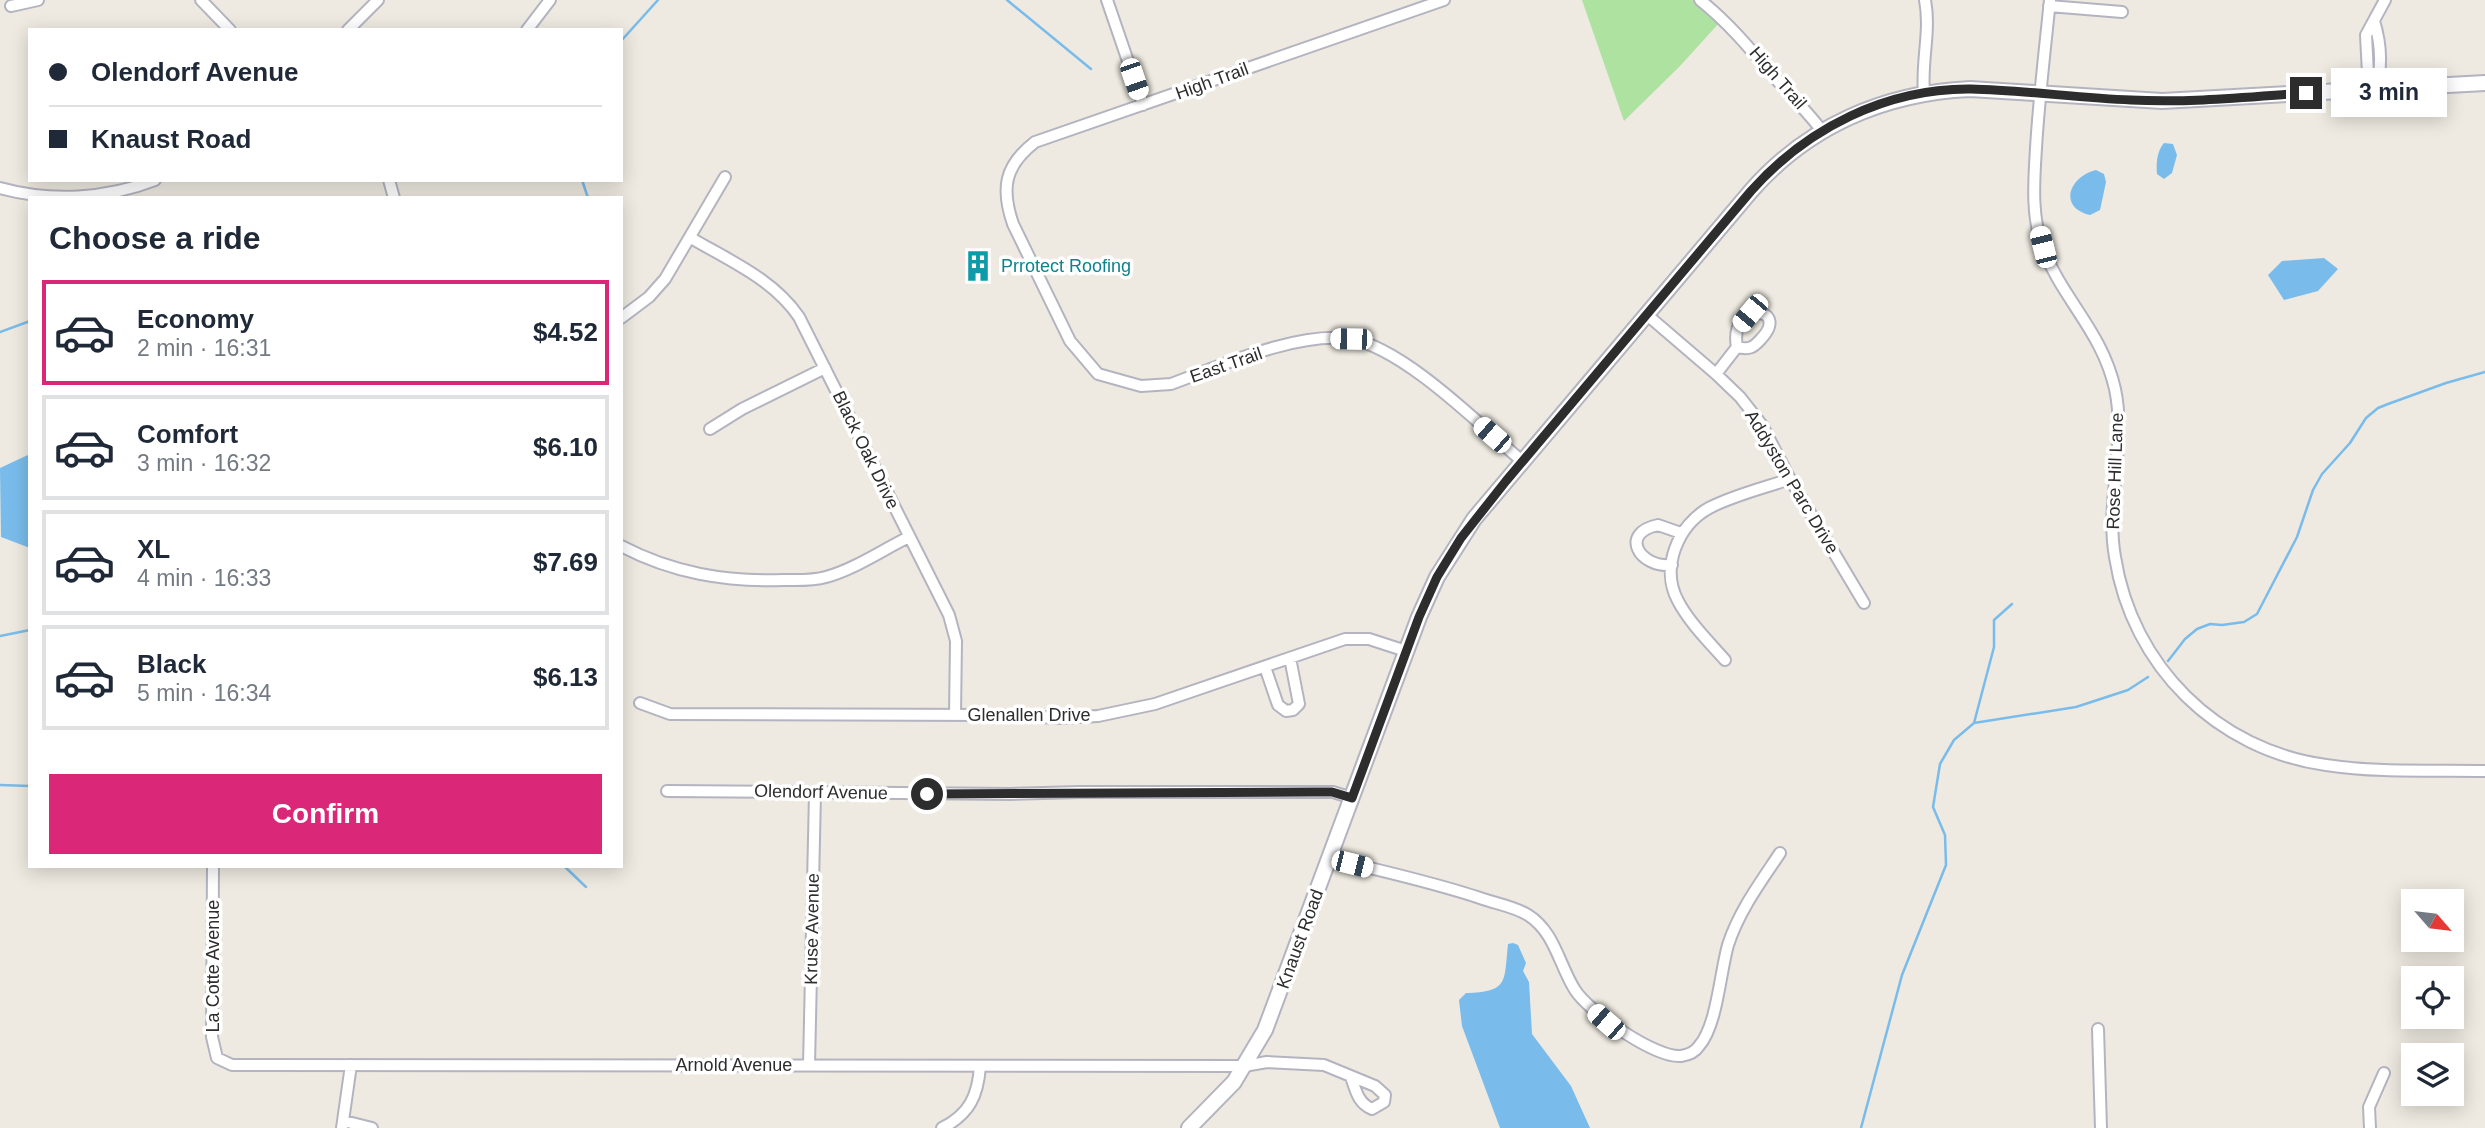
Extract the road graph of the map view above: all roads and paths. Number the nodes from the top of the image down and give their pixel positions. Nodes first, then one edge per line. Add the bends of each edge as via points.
1 (38, 0) edge
2 (201, 0) edge
3 (378, 0) edge
4 (550, 0) edge
5 (1107, 0) edge
6 (1444, 0) edge
7 (1700, 0) edge
8 (1925, 0) edge
9 (2385, 0) edge
10 (2049, 3) edge
11 (11, 6) dead end
12 (2122, 12) dead end
13 (228, 28) edge
14 (350, 28) edge
15 (529, 28) edge
16 (2485, 83) edge
17 (2376, 89) junction
18 (1924, 93) junction
19 (2039, 94) junction
20 (1143, 105) junction
21 (1822, 131) junction
22 (725, 177) dead end
23 (150, 182) edge
24 (0, 188) edge
25 (1005, 191) joint
26 (62, 196) edge
27 (87, 196) edge
28 (691, 238) junction
29 (1646, 314) junction
30 (623, 316) edge
31 (1737, 347) dead end
32 (825, 368) junction
33 (1716, 374) junction
34 (710, 429) dead end
35 (1522, 461) junction
36 (1790, 479) junction
37 (1681, 533) junction
38 (909, 537) junction
39 (623, 547) edge
40 (1672, 565) junction
41 (1864, 603) dead end
42 (1406, 651) junction
43 (1290, 658) junction
44 (1725, 660) dead end
45 (1265, 667) junction
46 (640, 703) dead end
47 (955, 715) junction
48 (2485, 771) edge
49 (667, 791) dead end
50 (815, 793) junction
51 (1352, 798) junction
52 (1780, 853) dead end
53 (1329, 858) junction
54 (213, 868) edge
55 (2098, 1029) dead end
56 (223, 1062) joint
57 (351, 1065) junction
58 (809, 1065) junction
59 (980, 1066) junction
60 (1244, 1066) junction
61 (2384, 1073) dead end
62 (1351, 1077) dead end
63 (1204, 1121) edge
64 (343, 1124) edge
65 (372, 1128) edge
66 (942, 1128) edge
67 (1189, 1128) edge
68 (2101, 1128) edge
69 (2370, 1128) edge

1 - 11 street
2 - 13 street
3 - 14 street
4 - 15 street
5 - 20 street
6 - 20 street, High Trail
7 - 21 street, High Trail via 1748,44
8 - 18 street
9 - 17 street via 2366,35 2368,74
10 - 12 street
10 - 19 street, Rose Hill Lane
16 - 17 main road, Knaust Road
17 - 19 main road, Knaust Road via 2162,101
18 - 19 main road, Knaust Road via 1970,89
18 - 21 main road, Knaust Road via 1866,109
19 - 48 street, Rose Hill Lane via 2035,215 2055,272 2087,321 2111,372 2120,426 2113,494 2115,557 2131,614 2162,671 2210,719 2259,747 2295,759 2366,769
20 - 25 street, High Trail via 1035,142 1010,170
21 - 29 main road, Knaust Road via 1763,177
22 - 28 street
23 - 27 street
24 - 26 street
25 - 35 street, East Trail via 1013,224 1070,341 1098,374 1120,382 1171,384 1292,342 1351,339 1386,351 1414,370
28 - 30 street via 665,279
28 - 32 street, Black Oak Drive via 770,284 789,302
29 - 33 street, Addyston Parc Drive
29 - 35 main road, Knaust Road
31 - 33 street
32 - 34 street
32 - 38 street, Black Oak Drive
33 - 36 street, Addyston Parc Drive via 1762,425
35 - 42 main road, Knaust Road via 1449,557
36 - 37 street via 1710,508
36 - 41 street, Addyston Parc Drive
37 - 40 street
37 - 40 street via 1658,525 1642,531 1636,541 1645,560
38 - 39 street via 835,574 809,580 748,580 691,573
38 - 47 street, Black Oak Drive via 953,627
40 - 44 street via 1678,601
42 - 43 street, Glenallen Drive via 1352,639
42 - 51 main road, Knaust Road
43 - 45 street, Glenallen Drive
43 - 45 street via 1298,697 1293,709 1286,711 1278,705
45 - 47 street, Glenallen Drive via 1155,704 1098,716
46 - 47 street, Glenallen Drive via 670,714
49 - 50 street, Olendorf Avenue
50 - 51 street, Olendorf Avenue via 1332,792
50 - 58 street, Kruse Avenue
51 - 53 main road, Knaust Road
52 - 53 street via 1740,914 1720,975 1710,1027 1701,1045 1680,1056 1664,1054 1606,1022 1586,1004 1543,927 1527,914 1442,885
53 - 60 main road, Knaust Road via 1271,1017
54 - 56 street, La Cotte Avenue via 212,1037 215,1055
55 - 68 street
56 - 57 street, Arnold Avenue via 241,1066
57 - 58 street, Arnold Avenue
57 - 64 street
58 - 59 street, Arnold Avenue
59 - 60 street, Arnold Avenue
59 - 66 street via 974,1098
60 - 62 street, Arnold Avenue via 1295,1062 1324,1065
60 - 63 main road, Knaust Road
61 - 69 street via 2369,1107
63 - 67 main road, Knaust Road
64 - 65 street

